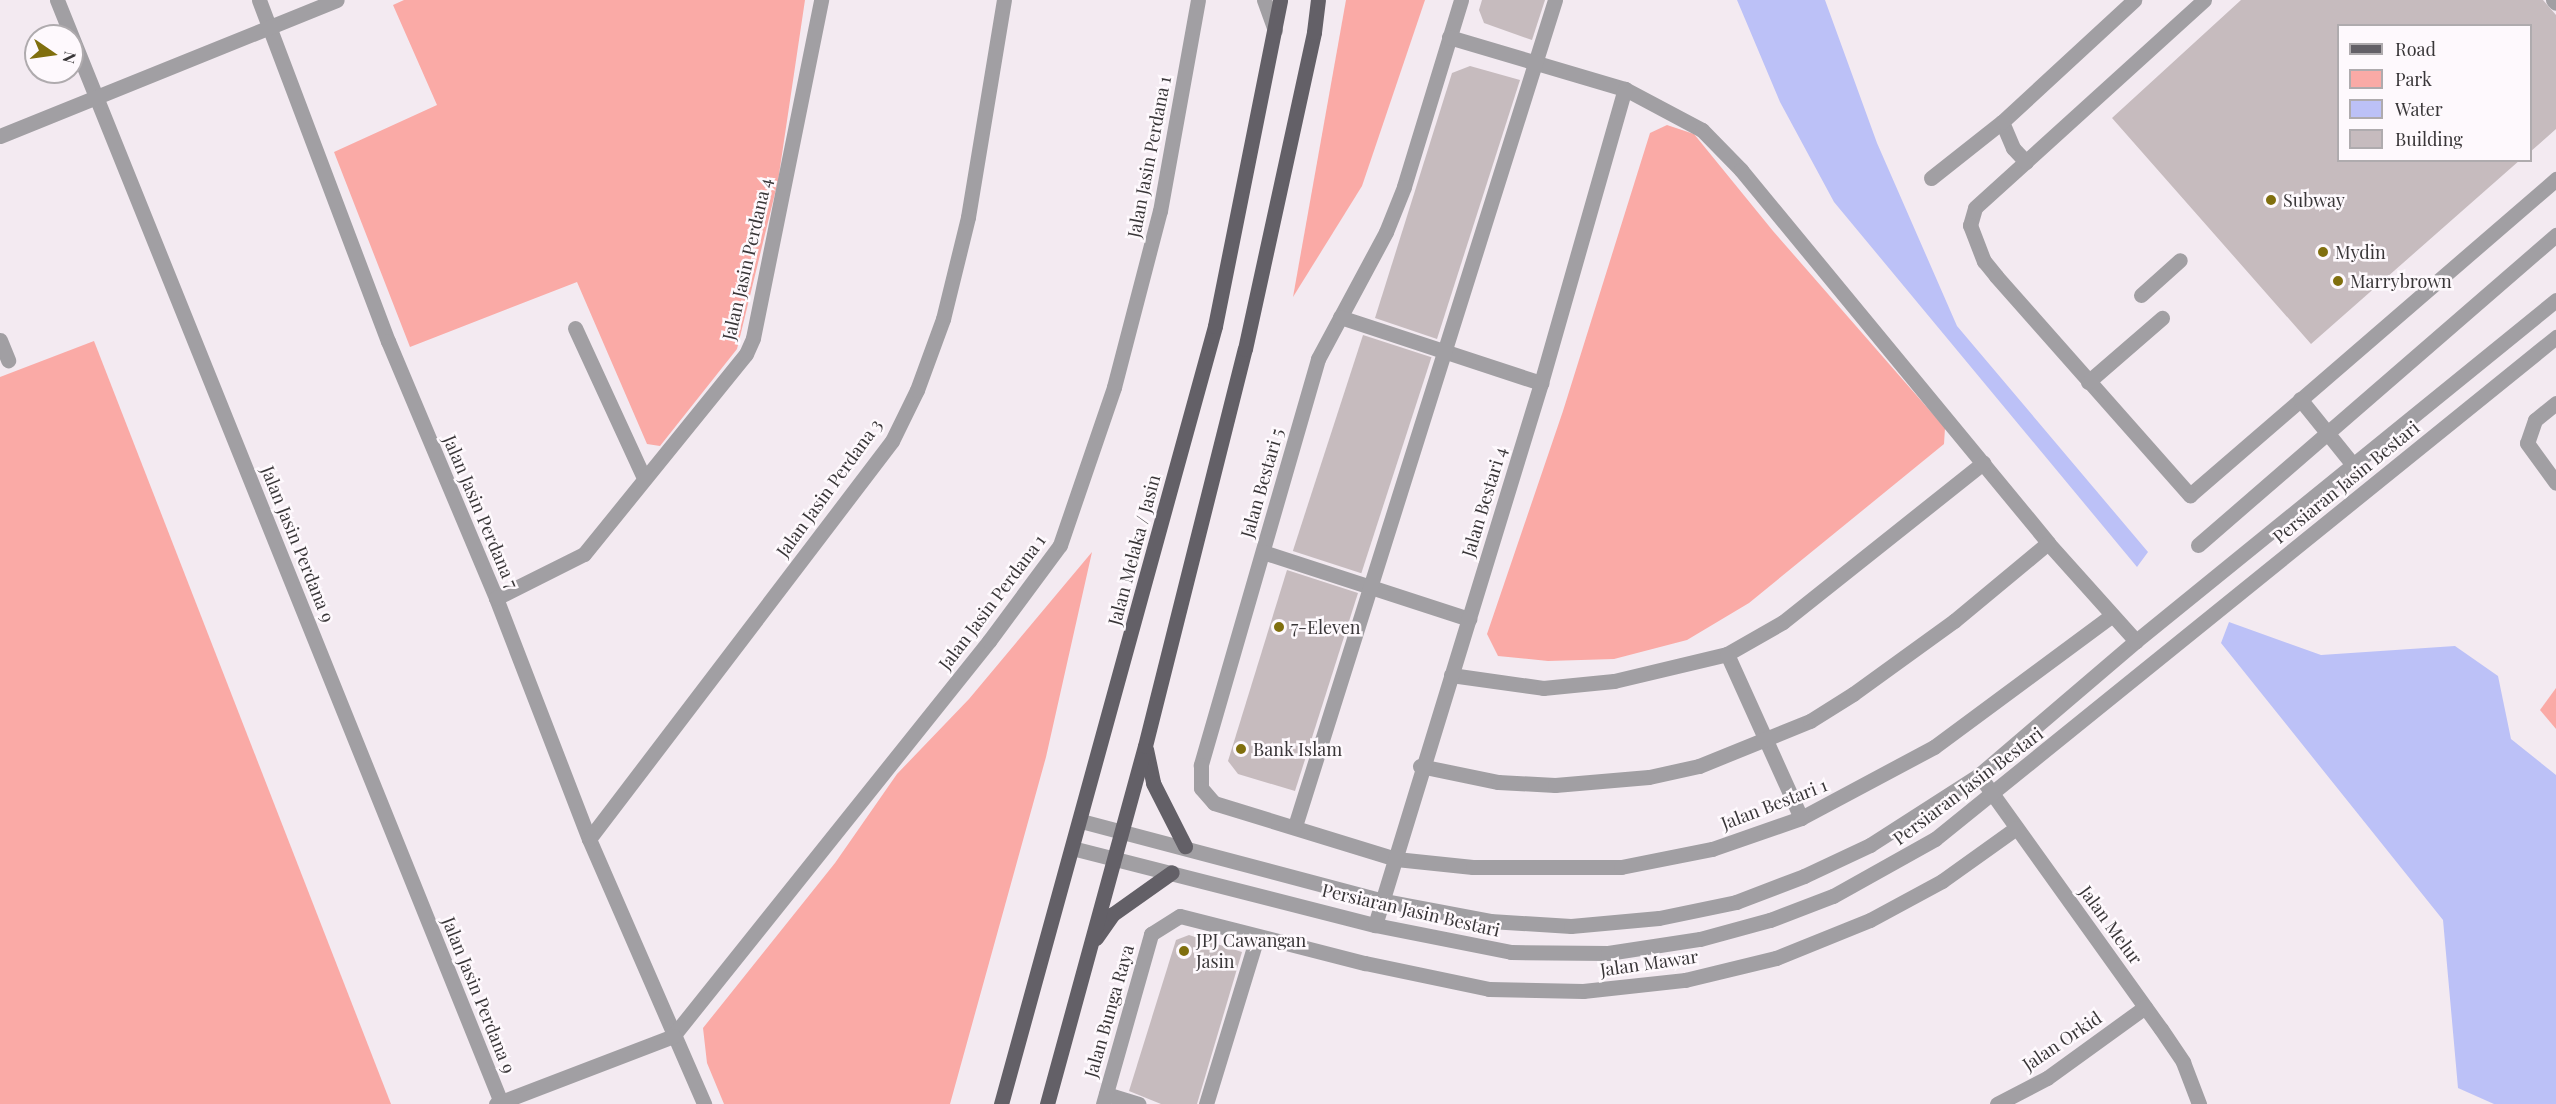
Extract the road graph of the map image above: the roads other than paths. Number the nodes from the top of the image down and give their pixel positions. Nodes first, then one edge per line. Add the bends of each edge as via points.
1 (57, 0) edge
2 (259, 0) edge
3 (337, 0) edge
4 (821, 0) edge
5 (1004, 0) edge
6 (1198, 0) edge
7 (1264, 0) edge
8 (1280, 0) edge
9 (1318, 0) edge
10 (1461, 0) edge
11 (1555, 0) edge
12 (2134, 0) edge
13 (2204, 0) edge
14 (270, 28) junction
15 (1275, 30) junction
16 (1449, 37) junction
17 (1535, 63) junction
18 (1625, 89) junction
19 (98, 97) junction
20 (2002, 122) junction
21 (0, 136) edge
22 (2026, 162) junction
23 (1931, 178) dead end
24 (2556, 179) edge
25 (2556, 235) edge
26 (2180, 260) dead end
27 (2141, 295) dead end
28 (2556, 300) edge
29 (1340, 317) junction
30 (2162, 318) dead end
31 (575, 328) dead end
32 (2556, 337) edge
33 (0, 340) edge
34 (1444, 350) junction
35 (8, 360) dead end
36 (2088, 382) junction
37 (1541, 383) junction
38 (2300, 399) junction
39 (2556, 403) edge
40 (2326, 434) junction
41 (1983, 463) junction
42 (2354, 466) junction
43 (644, 478) junction
44 (2556, 483) edge
45 (2048, 543) junction
46 (2198, 546) dead end
47 (1263, 552) junction
48 (1368, 586) junction
49 (496, 598) junction
50 (2111, 616) junction
51 (1469, 619) junction
52 (2136, 641) junction
53 (1727, 654) junction
54 (1451, 675) junction
55 (1766, 740) junction
56 (1145, 746) junction
57 (1420, 766) junction
58 (1979, 775) junction
59 (1993, 795) junction
60 (1801, 818) junction
61 (1081, 821) junction
62 (1295, 826) junction
63 (2016, 828) junction
64 (1121, 829) junction
65 (589, 839) junction
66 (1185, 846) junction
67 (1072, 848) junction
68 (1396, 859) junction
69 (1112, 860) junction
70 (1172, 872) junction
71 (1380, 900) junction
72 (1374, 925) junction
73 (1257, 937) junction
74 (1089, 949) junction
75 (2145, 1007) junction
76 (673, 1036) junction
77 (1105, 1099) edge
78 (498, 1103) edge
79 (704, 1104) edge
80 (1001, 1104) edge
81 (1047, 1104) edge
82 (1138, 1104) edge
83 (1206, 1104) edge
84 (1997, 1104) edge
85 (2199, 1104) edge

1 - 19 street, Jalan Jasin Perdana 9
2 - 14 street, Jalan Jasin Perdana 7
3 - 14 street
4 - 43 street, Jalan Jasin Perdana 4 via 753,338 746,354
5 - 65 street, Jalan Jasin Perdana 3 via 968,217 943,319 917,390 892,441
6 - 76 street, Jalan Jasin Perdana 1 via 1160,212 1114,387 1060,545 989,641
7 - 15 street
8 - 15 main road, Jalan Melaka / Jasin
9 - 56 main road via 1245,349
10 - 16 street, Jalan Bestari 5
11 - 17 street
12 - 20 street
13 - 22 street
14 - 19 street
14 - 49 street, Jalan Jasin Perdana 7 via 388,341
15 - 61 main road, Jalan Melaka / Jasin via 1215,326
16 - 17 street
16 - 29 street, Jalan Bestari 5 via 1404,187 1386,232
17 - 18 street
17 - 34 street
18 - 37 street, Jalan Bestari 4
18 - 41 street via 1702,130 1741,170
19 - 21 street
19 - 78 street, Jalan Jasin Perdana 9
20 - 22 street via 2013,148
20 - 23 street
22 - 36 street via 1975,208 1970,225 1984,261
24 - 38 street
25 - 40 street
26 - 27 street
28 - 42 street, Persiaran Jasin Bestari
29 - 34 street
29 - 47 street, Jalan Bestari 5 via 1318,359
30 - 36 street
31 - 43 street
32 - 59 street, Persiaran Jasin Bestari
33 - 35 street
34 - 37 street
34 - 48 street
36 - 38 street via 2190,495
37 - 51 street, Jalan Bestari 4
38 - 40 street
39 - 44 street via 2535,420 2528,443
40 - 42 street
40 - 46 street
41 - 45 street
41 - 53 street via 1783,622
42 - 52 street, Persiaran Jasin Bestari
43 - 49 street, Jalan Jasin Perdana 4 via 584,554
45 - 50 street
45 - 55 street via 1954,621 1853,694 1810,721
47 - 48 street
47 - 62 street, Jalan Bestari 5 via 1200,765 1201,788 1214,803
48 - 51 street
48 - 62 street
49 - 65 street, Jalan Jasin Perdana 7
50 - 52 street
50 - 60 street, Jalan Bestari 1 via 1934,747
51 - 54 street, Jalan Bestari 4
52 - 58 street, Persiaran Jasin Bestari
53 - 54 street via 1614,681 1543,688
53 - 55 street
54 - 57 street, Jalan Bestari 4
55 - 57 street via 1699,766 1604,783 1498,782
55 - 60 street
56 - 64 main road
56 - 66 main road via 1153,783
57 - 68 street, Jalan Bestari 4
58 - 59 street, Jalan Melur
58 - 71 street, Persiaran Jasin Bestari via 1870,845 1736,902 1659,918 1571,926 1490,921
59 - 63 street, Jalan Melur
59 - 72 street, Persiaran Jasin Bestari via 1935,839 1833,896 1770,920 1700,939 1608,953 1511,952
60 - 68 street, Jalan Bestari 1 via 1712,849 1622,867 1547,870
61 - 64 street, Persiaran Jasin Bestari
61 - 67 main road, Jalan Melaka / Jasin
62 - 68 street, Jalan Bestari 5
63 - 73 street, Jalan Mawar via 1942,880 1870,920 1776,958 1685,980 1583,991 1489,989
63 - 75 street, Jalan Melur
64 - 66 street, Persiaran Jasin Bestari
64 - 69 main road
65 - 76 street, Jalan Jasin Perdana 7
66 - 71 street, Persiaran Jasin Bestari
67 - 69 street, Persiaran Jasin Bestari
67 - 80 main road, Jalan Melaka / Jasin
68 - 71 street, Jalan Bestari 4
69 - 70 street, Persiaran Jasin Bestari
69 - 74 main road
70 - 72 street, Persiaran Jasin Bestari
70 - 74 main road via 1113,914
71 - 72 street, Jalan Bestari 4
73 - 77 street, Jalan Bunga Raya via 1180,916 1151,934
73 - 83 street
74 - 81 main road
75 - 84 street, Jalan Orkid via 2047,1078
75 - 85 street, Jalan Melur via 2183,1062
76 - 78 street
76 - 79 street
77 - 82 street

